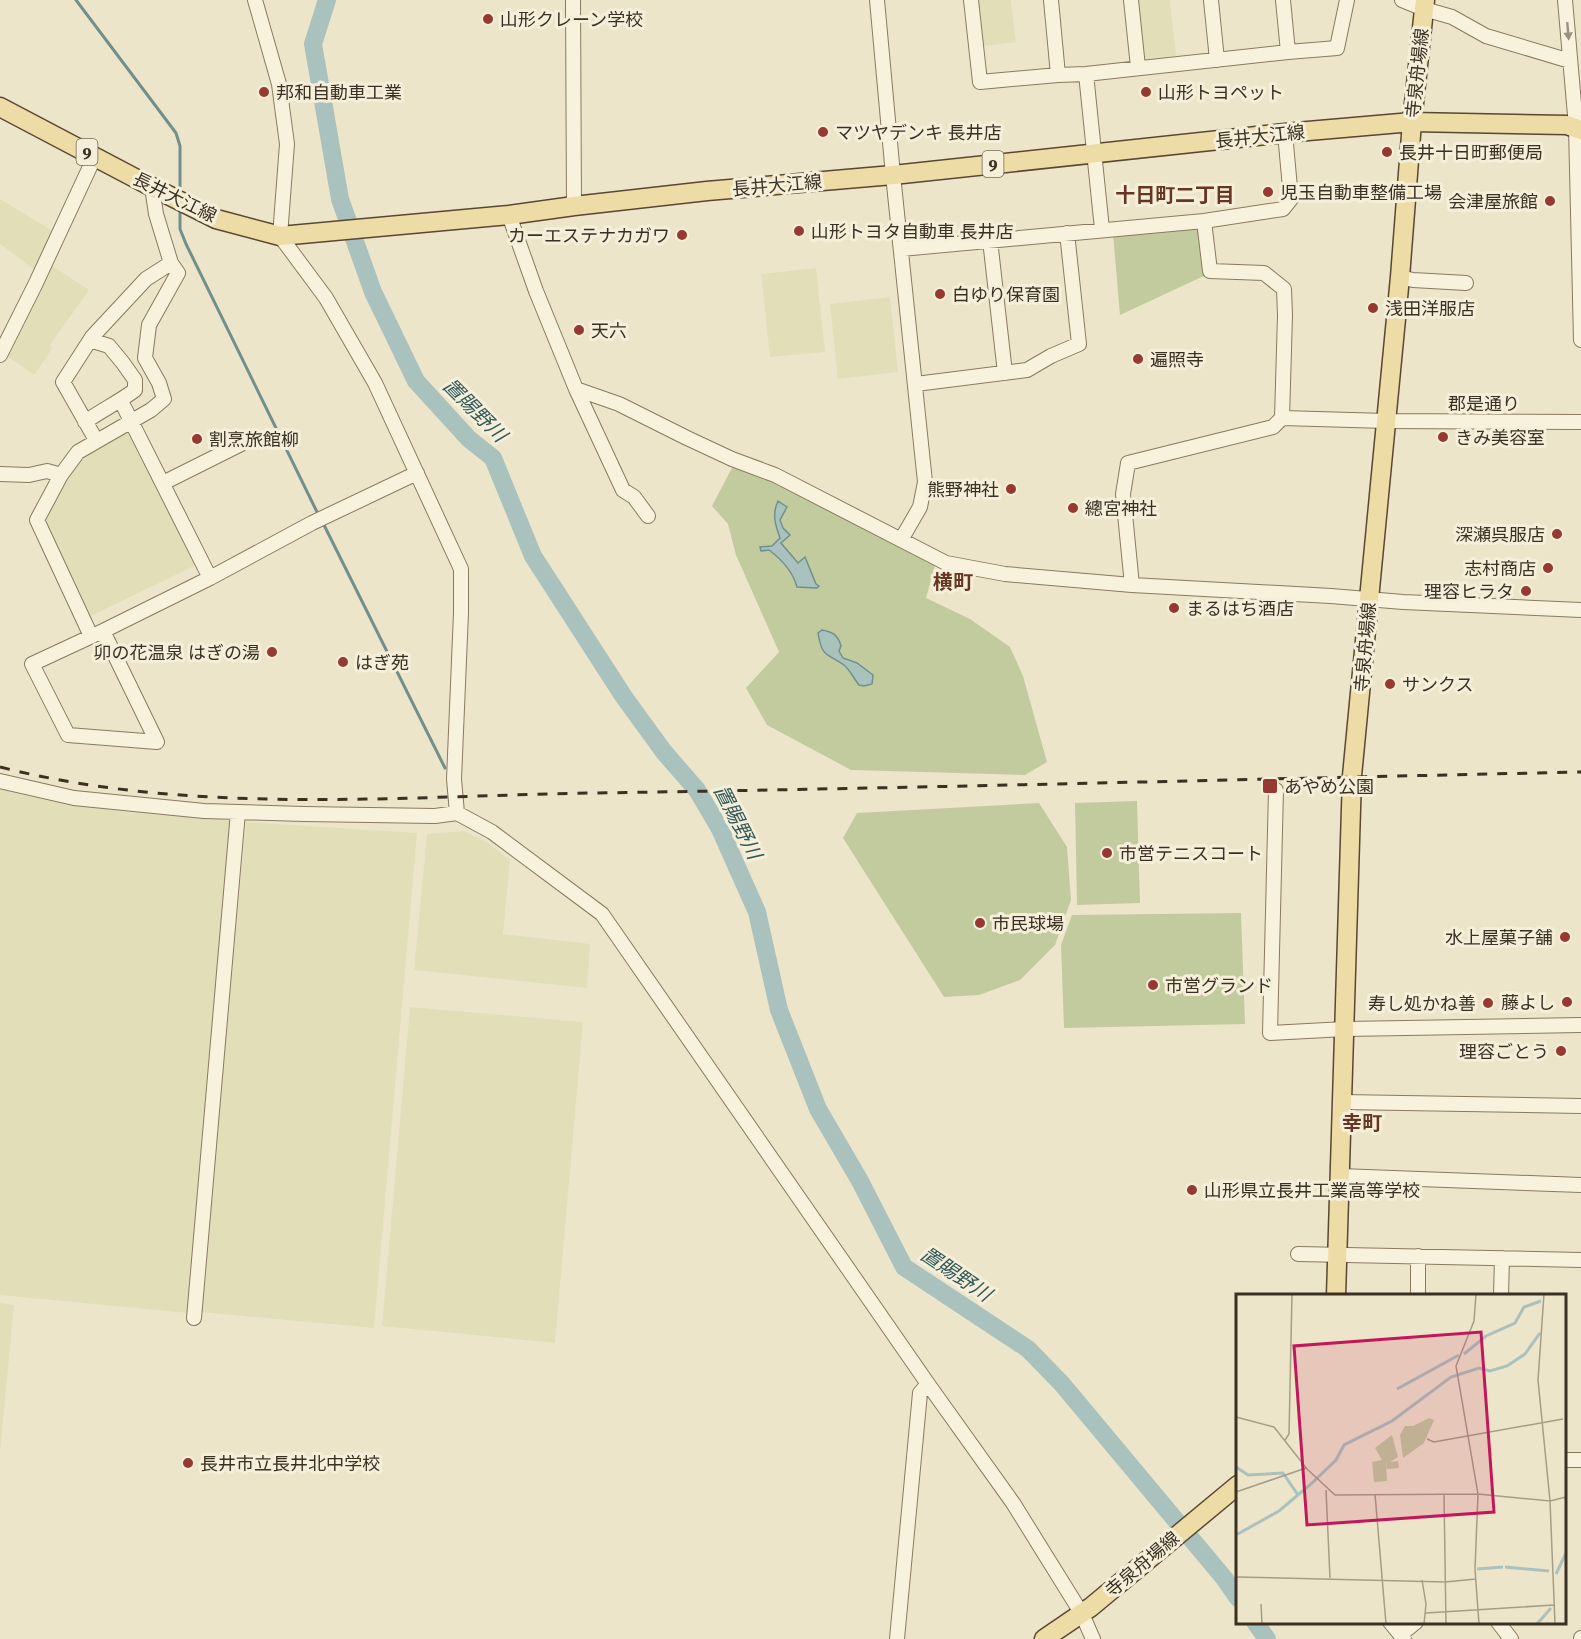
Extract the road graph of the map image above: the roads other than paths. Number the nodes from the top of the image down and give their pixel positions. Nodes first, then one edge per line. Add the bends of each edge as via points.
1 (255, 0) edge
2 (573, 0) edge
3 (877, 0) edge
4 (971, 0) edge
5 (1051, 0) edge
6 (1131, 0) edge
7 (1211, 0) edge
8 (1283, 0) edge
9 (1347, 0) edge
10 (1402, 0) edge
11 (1565, 0) edge
12 (1425, 5) edge
13 (1288, 52) junction
14 (1217, 60) junction
15 (1570, 61) junction
16 (1138, 67) junction
17 (1086, 74) junction
18 (1058, 75) junction
19 (0, 107) edge
20 (1412, 122) junction
21 (1579, 129) edge
22 (1285, 133) junction
23 (1094, 153) junction
24 (94, 156) junction
25 (893, 175) junction
26 (152, 187) junction
27 (574, 206) junction
28 (509, 215) junction
29 (1204, 221) junction
30 (1102, 229) junction
31 (1067, 233) junction
32 (280, 236) junction
33 (990, 240) junction
34 (901, 249) junction
35 (171, 263) junction
36 (1400, 277) junction
37 (1466, 283) dead end
38 (90, 340) junction
39 (1581, 340) edge
40 (0, 355) edge
41 (1005, 373) junction
42 (916, 384) junction
43 (576, 389) junction
44 (121, 401) junction
45 (1282, 418) junction
46 (1386, 421) junction
47 (85, 422) junction
48 (132, 422) junction
49 (1581, 422) edge
50 (96, 440) junction
51 (241, 444) dead end
52 (417, 473) junction
53 (0, 474) edge
54 (61, 475) junction
55 (163, 483) junction
56 (648, 516) dead end
57 (901, 540) junction
58 (210, 578) junction
59 (1132, 585) junction
60 (1369, 598) junction
61 (1581, 610) edge
62 (97, 633) junction
63 (0, 781) edge
64 (1276, 790) dead end
65 (238, 812) junction
66 (457, 813) junction
67 (1581, 1025) edge
68 (1345, 1029) junction
69 (1342, 1102) junction
70 (1581, 1106) edge
71 (1340, 1176) junction
72 (1581, 1185) edge
73 (1298, 1254) dead end
74 (1338, 1254) junction
75 (1418, 1256) junction
76 (1502, 1258) junction
77 (1581, 1260) edge
78 (1336, 1294) edge
79 (1418, 1294) edge
80 (1502, 1294) edge
81 (194, 1318) dead end
82 (928, 1384) junction
83 (1236, 1487) edge
84 (1086, 1611) junction
85 (1391, 1624) edge
86 (1415, 1624) edge
87 (1499, 1624) edge
88 (1402, 1637) edge
89 (897, 1639) edge
90 (1044, 1639) edge
91 (1093, 1639) edge
92 (1511, 1639) edge

1 - 32 street via 279,84 287,144
2 - 27 street
3 - 25 street
4 - 18 street via 980,82
5 - 18 street
6 - 16 street
7 - 14 street
8 - 13 street
9 - 13 street via 1337,48
10 - 12 street
11 -> 15 street
12 - 15 street via 1486,36
12 - 20 main road, 寺泉舟場線
13 - 14 street
14 - 16 street
15 - 21 street
16 - 17 street
17 - 18 street
17 - 23 street
19 - 24 main road, 長井大江線 / 9
20 - 21 main road, 長井大江線 / 9 via 1567,125
20 - 22 main road, 長井大江線 / 9
20 - 36 main road, 寺泉舟場線
21 - 39 street
22 - 23 main road, 長井大江線 / 9
22 - 29 street via 1291,199 1283,209
23 - 25 main road, 長井大江線 / 9
23 - 30 street
24 - 26 main road, 長井大江線 / 9
24 - 40 street
25 - 27 main road, 長井大江線 / 9
25 - 34 street
26 - 32 main road, 長井大江線 / 9 via 216,219
26 - 35 street
27 - 28 main road, 長井大江線 / 9
28 - 32 main road, 長井大江線 / 9
28 - 43 street
29 - 30 street
29 - 45 street via 1210,271 1264,273 1284,289
30 - 31 street
31 - 33 street
31 - 41 street via 1079,344 1027,370
32 - 52 street via 326,298 370,374
33 - 34 street
33 - 41 street
34 - 42 street
35 - 38 street via 146,279
35 - 48 street via 178,273 149,325 145,358 164,399
36 - 37 street
36 - 46 main road, 寺泉舟場線
38 - 44 street via 109,346 135,380 135,390
38 - 47 street via 63,382
41 - 42 street
42 - 57 street via 925,482 920,507
43 - 56 street via 623,490 634,497
43 - 57 street via 619,404 732,459 775,475
44 - 47 street
44 - 48 street
45 - 46 street, 郡是通り
45 - 59 street via 1273,427 1128,464 1123,494
46 - 49 street, 郡是通り
46 - 60 main road, 寺泉舟場線
47 - 50 street
48 - 50 street
48 - 55 street
50 - 54 street via 78,452
51 - 55 street
52 - 58 street
52 - 66 street via 461,569 454,779
53 - 54 street via 47,471
54 - 62 street via 37,520
55 - 58 street
57 - 59 street via 946,563 1005,574
58 - 62 street
59 - 60 street
60 - 61 street
60 - 68 main road, 寺泉舟場線 via 1352,777
62 - 62 street via 157,742 68,735 32,664
63 - 65 street via 74,798
64 - 68 street via 1270,1033
65 - 66 street via 435,816
65 - 81 street
66 - 82 street via 492,832 602,914
67 - 68 street
68 - 69 main road, 寺泉舟場線
69 - 70 street
69 - 71 main road, 寺泉舟場線
71 - 72 street
71 - 74 main road, 寺泉舟場線
73 - 74 street
74 - 75 street
74 - 78 main road, 寺泉舟場線
75 - 76 street
75 - 79 street
76 - 77 street
76 - 80 street
82 - 84 street
82 - 89 street via 920,1393
83 - 84 main road, 寺泉舟場線
84 - 90 main road, 寺泉舟場線
84 - 91 street
85 - 88 street
86 - 88 street
87 - 92 street

